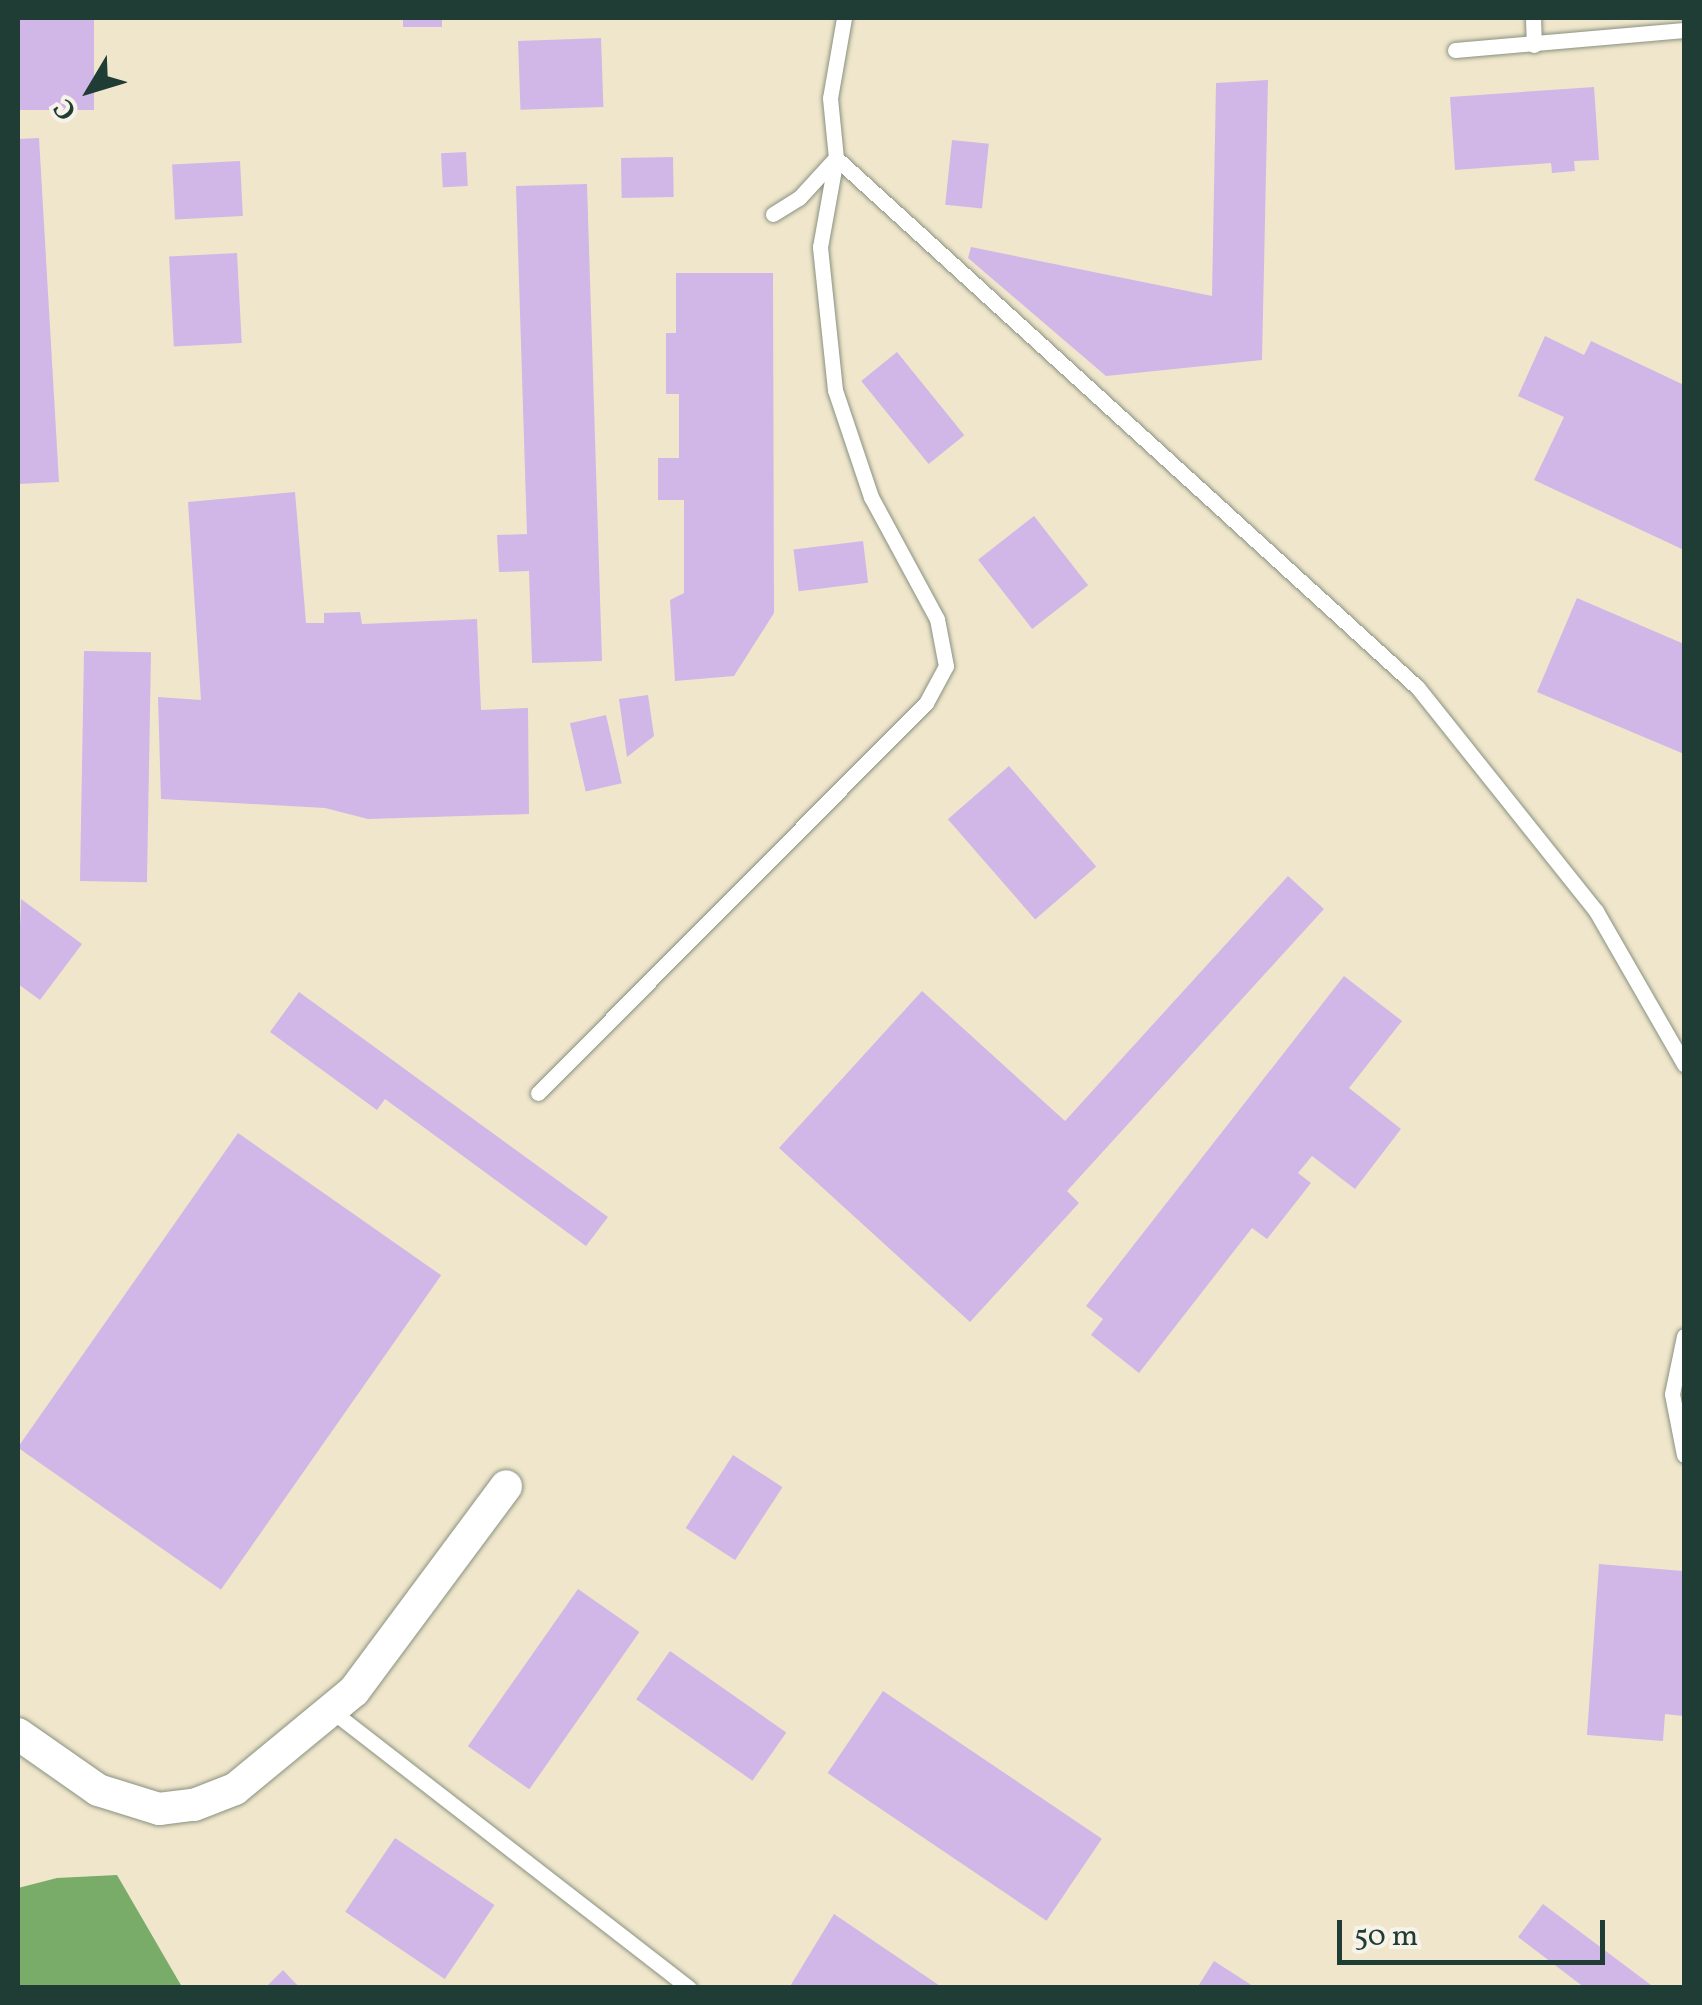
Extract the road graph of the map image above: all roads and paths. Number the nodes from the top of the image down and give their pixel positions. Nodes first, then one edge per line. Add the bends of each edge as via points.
1 (844, 18) edge
2 (1533, 18) edge
3 (1684, 30) edge
4 (1534, 46) junction
5 (1455, 50) dead end
6 (836, 158) junction
7 (773, 214) dead end
8 (1684, 1064) edge
9 (538, 1093) dead end
10 (1684, 1336) edge
11 (1684, 1454) edge
12 (506, 1486) dead end
13 (332, 1711) junction
14 (18, 1734) edge
15 (688, 1988) edge

1 - 6 lane via 830,98
2 - 4 lane
3 - 4 lane
4 - 5 lane
6 - 7 lane via 799,198
6 - 8 lane via 1418,688 1596,910
6 - 9 lane via 820,247 835,390 872,497 928,597 946,666 926,703
10 - 11 lane via 1672,1394
12 - 13 street
13 - 14 street via 234,1789 194,1805 159,1809 98,1790
13 - 15 lane

